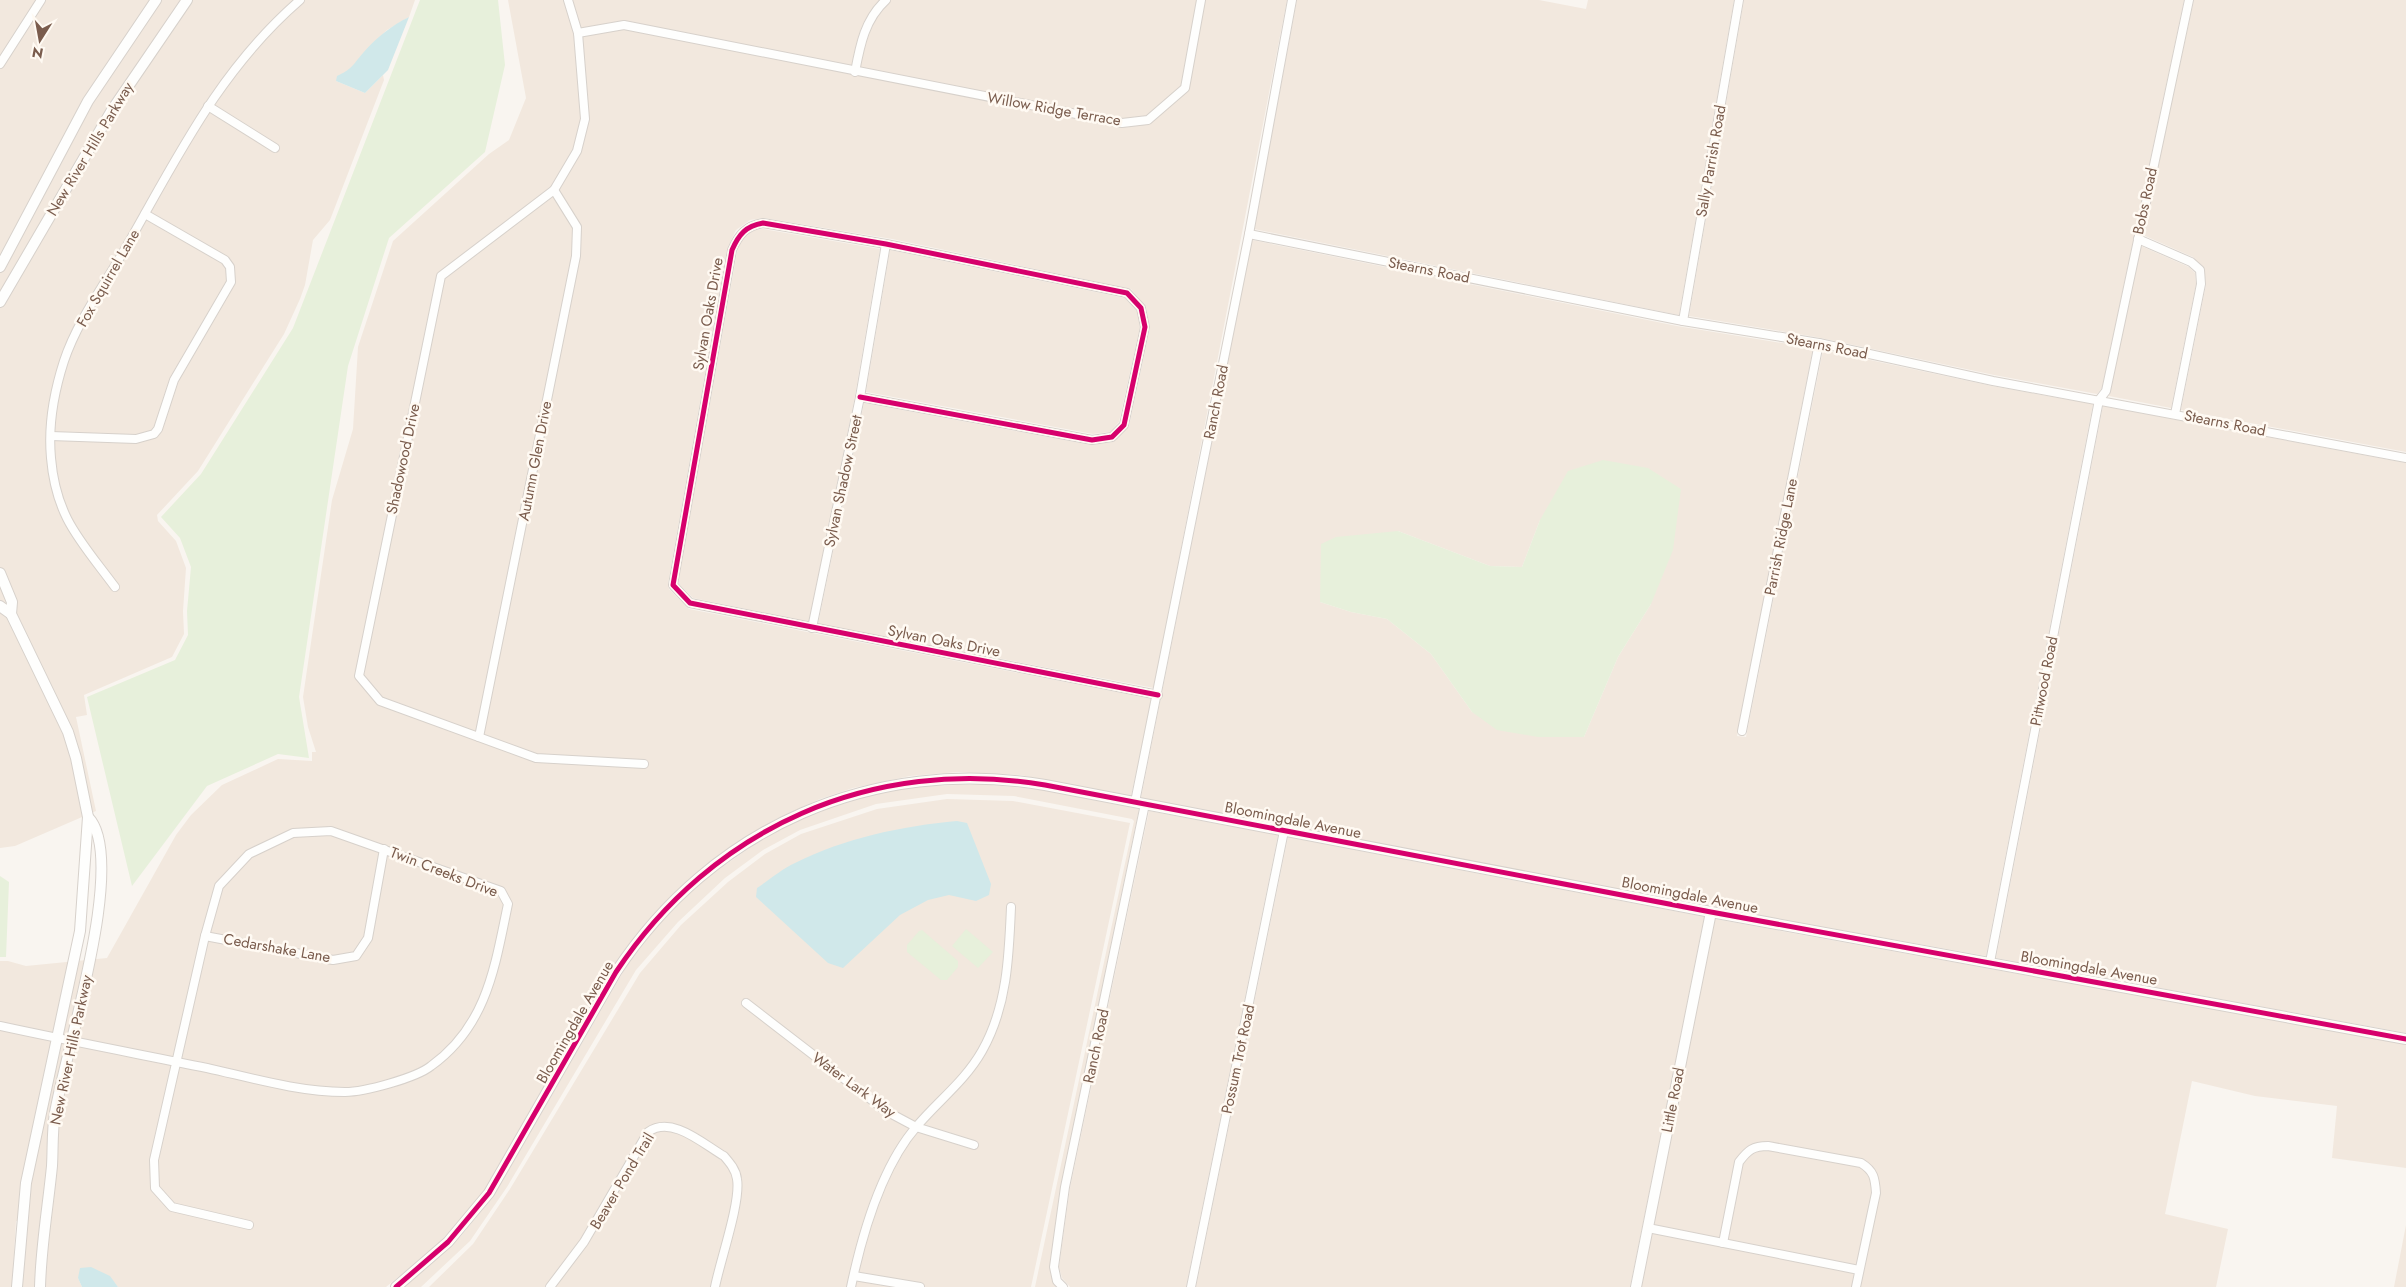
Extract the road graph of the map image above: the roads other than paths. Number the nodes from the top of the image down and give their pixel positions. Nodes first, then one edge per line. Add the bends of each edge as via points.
1 (41, 0) edge
2 (156, 0) edge
3 (300, 0) edge
4 (568, 0) edge
5 (886, 0) edge
6 (1201, 0) edge
7 (1292, 0) edge
8 (1739, 0) edge
9 (2189, 0) edge
10 (183, 1) edge
11 (578, 32) junction
12 (0, 64) edge
13 (855, 72) junction
14 (208, 106) junction
15 (275, 148) dead end
16 (554, 190) junction
17 (145, 214) junction
18 (1248, 234) junction
19 (2138, 238) junction
20 (886, 244) junction
21 (0, 268) edge
22 (0, 302) edge
23 (1683, 321) junction
24 (1819, 343) junction
25 (860, 397) junction
26 (2099, 400) junction
27 (2175, 414) junction
28 (50, 436) junction
29 (2406, 458) edge
30 (0, 574) edge
31 (115, 587) dead end
32 (0, 606) edge
33 (11, 614) junction
34 (812, 628) junction
35 (1158, 695) junction
36 (1742, 731) dead end
37 (479, 737) junction
38 (644, 764) dead end
39 (1140, 803) junction
40 (88, 817) junction
41 (1284, 831) junction
42 (384, 849) junction
43 (1011, 908) dead end
44 (1711, 912) junction
45 (205, 936) junction
46 (1990, 962) junction
47 (746, 1003) dead end
48 (0, 1026) edge
49 (56, 1038) junction
50 (2406, 1039) edge
51 (71, 1042) junction
52 (176, 1062) junction
53 (916, 1126) junction
54 (974, 1145) dead end
55 (249, 1225) dead end
56 (1648, 1228) junction
57 (1723, 1243) junction
58 (1859, 1270) junction
59 (854, 1276) junction
60 (17, 1287) edge
61 (40, 1287) edge
62 (396, 1287) edge
63 (550, 1287) edge
64 (715, 1287) edge
65 (851, 1287) edge
66 (920, 1287) edge
67 (1063, 1287) edge
68 (1190, 1287) edge
69 (1636, 1287) edge
70 (1856, 1287) edge

1 - 12 street
2 - 21 street, New River Hills Parkway via 88,101
3 - 14 street, Fox Squirrel Lane via 250,49
4 - 11 street, Shadowood Drive
5 - 13 street via 872,15
6 - 13 street, Willow Ridge Terrace via 1184,88 1148,120 1122,123
7 - 18 street, Ranch Road
8 - 23 street, Sally Parrish Road
9 - 19 street, Bobs Road
10 - 22 street, New River Hills Parkway via 112,110
11 - 13 street, Willow Ridge Terrace via 624,25
11 - 16 street, Shadowood Drive via 585,119 577,151
14 - 15 street
14 - 17 street, Fox Squirrel Lane
16 - 37 street, Autumn Glen Drive via 577,227 576,256
16 - 37 street, Shadowood Drive via 441,276 359,676 380,701
17 - 28 street, Fox Squirrel Lane via 64,359
17 - 28 street via 225,260 230,267 231,282 174,380 154,434 136,439
18 - 23 street, Stearns Road
18 - 35 street, Ranch Road
19 - 26 street, Bobs Road via 2106,391
19 - 27 street via 2192,262 2200,270 2201,284
20 - 25 street, Sylvan Shadow Street
20 - 25 street, Sylvan Oaks Drive via 1127,293 1141,308 1145,327 1124,425 1112,437 1092,440
20 - 34 street, Sylvan Oaks Drive via 763,223 752,225 738,235 732,250 673,585 690,603
23 - 24 street, Stearns Road
24 - 26 street, Stearns Road via 1993,381
24 - 36 street, Parrish Ridge Lane
25 - 34 street, Sylvan Shadow Street
26 - 27 street, Stearns Road
26 - 46 street, Pittwood Road
27 - 29 street, Stearns Road
28 - 31 street, Fox Squirrel Lane via 54,484 60,508
30 - 33 street, New River Hills Parkway via 12,602
32 - 33 street, New River Hills Parkway
33 - 40 street, New River Hills Parkway via 68,732
34 - 35 street, Sylvan Oaks Drive
35 - 39 street, Ranch Road
37 - 38 street, Shadowood Drive via 536,758
39 - 41 street, Bloomingdale Avenue
39 - 62 street, Bloomingdale Avenue via 1007,780 922,780 870,790 822,805 770,828 735,850 679,895 640,939 616,972 489,1193 448,1242
39 - 67 street, Ranch Road via 1065,1187 1054,1267 1057,1281
40 - 49 street, New River Hills Parkway via 80,931
40 - 51 street, New River Hills Parkway via 99,845 101,878 92,950
41 - 44 street, Bloomingdale Avenue
41 - 68 street, Possum Trot Road
42 - 45 street, Twin Creeks Drive via 331,831 293,833 249,854 219,886
42 - 45 street, Cedarshake Lane via 368,938 356,956 333,960
42 - 52 street, Twin Creeks Drive via 501,891 508,904 492,980 478,1012 454,1046 430,1067 391,1083 348,1092 317,1091
43 - 53 street via 1010,957 997,1019 982,1052 957,1086
44 - 46 street, Bloomingdale Avenue
44 - 56 street, Little Road
45 - 52 street, Twin Creeks Drive
46 - 50 street, Bloomingdale Avenue
47 - 53 street, Water Lark Way via 886,1111
48 - 49 street, Twin Creeks Drive
49 - 51 street, Twin Creeks Drive
49 - 60 street, New River Hills Parkway via 26,1183
51 - 52 street, Twin Creeks Drive
51 - 61 street, New River Hills Parkway via 54,1116
52 - 55 street, Twin Creeks Drive via 154,1160 155,1188 172,1207
53 - 54 street, Water Lark Way
53 - 59 street via 883,1183 868,1222
56 - 57 street
56 - 69 street, Little Road
57 - 58 street
57 - 58 street via 1739,1162 1755,1146 1861,1163 1872,1170 1876,1193
58 - 70 street
59 - 65 street
59 - 66 street
63 - 64 street, Beaver Pond Trail via 584,1242 643,1139 661,1126 675,1128 724,1156 737,1178 737,1195

